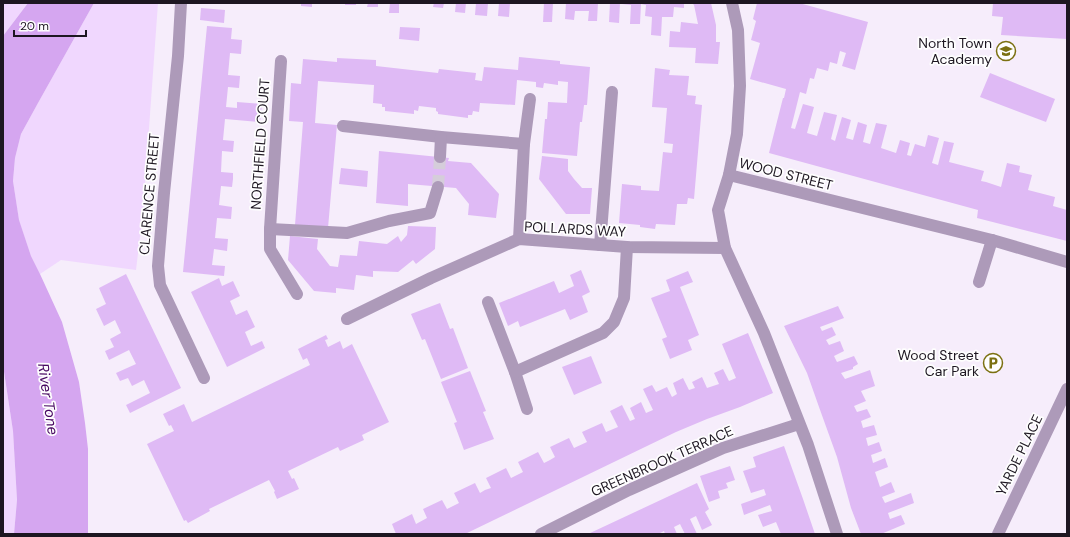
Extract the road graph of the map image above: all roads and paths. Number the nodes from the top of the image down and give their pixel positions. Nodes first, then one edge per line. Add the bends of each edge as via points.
1 (181, 3) edge
2 (732, 3) edge
3 (281, 61) dead end
4 (612, 92) dead end
5 (530, 99) dead end
6 (343, 126) dead end
7 (441, 137) junction
8 (524, 144) junction
9 (440, 157) tunnel mouth
10 (729, 175) junction
11 (438, 187) tunnel mouth
12 (270, 229) junction
13 (519, 239) junction
14 (992, 240) junction
15 (600, 245) junction
16 (627, 247) junction
17 (725, 248) junction
18 (1067, 262) edge
19 (979, 282) dead end
20 (297, 294) dead end
21 (488, 302) dead end
22 (347, 319) dead end
23 (515, 372) junction
24 (204, 378) dead end
25 (1067, 389) edge
26 (528, 409) dead end
27 (799, 424) junction
28 (541, 534) edge
29 (837, 534) edge
30 (998, 534) edge

1 - 24 street, CLARENCE STREET via 158,266 160,285
2 - 10 street via 738,30 740,86 737,134
3 - 12 street, NORTHFIELD COURT
4 - 15 street
5 - 8 street
6 - 7 street
7 - 8 street
7 - 9 street
8 - 13 street
10 - 14 street, WOOD STREET
10 - 17 street, WOOD STREET via 718,210
11 - 12 street, NORTHFIELD COURT via 430,213 347,233
12 - 20 street, NORTHFIELD COURT via 270,249
13 - 15 street, POLLARDS WAY
13 - 22 street, POLLARDS WAY
14 - 18 street, WOOD STREET
14 - 19 street
15 - 16 street, POLLARDS WAY
16 - 17 street, POLLARDS WAY
16 - 23 street via 624,298 614,322 603,333
17 - 27 street, WOOD STREET via 764,333
21 - 23 street
23 - 26 street
25 - 30 street, YARDE PLACE
27 - 28 street, GREENBROOK TERRACE via 723,448 629,490
27 - 29 street, WOOD STREET

